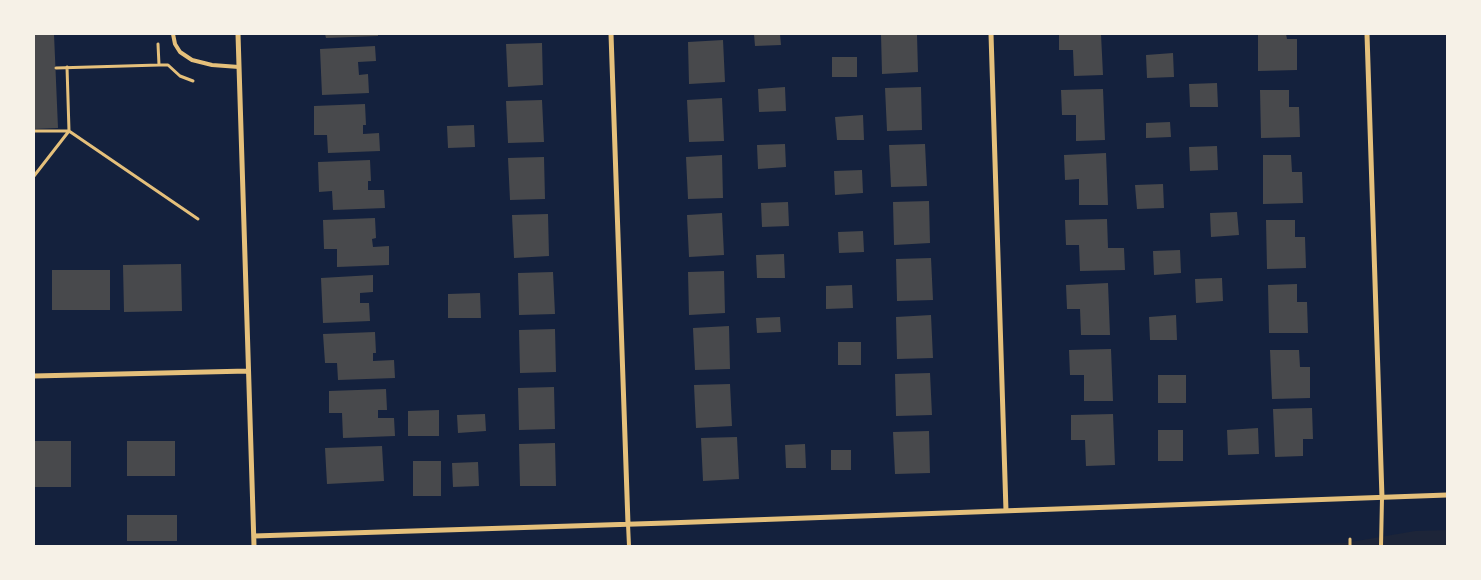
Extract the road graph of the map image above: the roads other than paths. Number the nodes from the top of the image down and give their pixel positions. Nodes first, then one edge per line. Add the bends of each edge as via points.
1 (173, 34) edge
2 (238, 34) edge
3 (611, 34) edge
4 (991, 34) edge
5 (1367, 34) edge
6 (240, 67) junction
7 (248, 371) junction
8 (34, 376) edge
9 (1447, 495) edge
10 (1382, 498) junction
11 (1006, 511) junction
12 (628, 524) junction
13 (254, 536) junction
14 (254, 546) edge
15 (629, 546) edge
16 (1381, 546) edge

1 - 6 lane via 180,52 192,60
2 - 6 street
3 - 12 street
4 - 11 street
5 - 10 street
6 - 7 street
7 - 8 street
7 - 13 street
9 - 10 street
10 - 11 street
10 - 16 lane
11 - 12 street
12 - 13 street
12 - 15 lane
13 - 14 street

